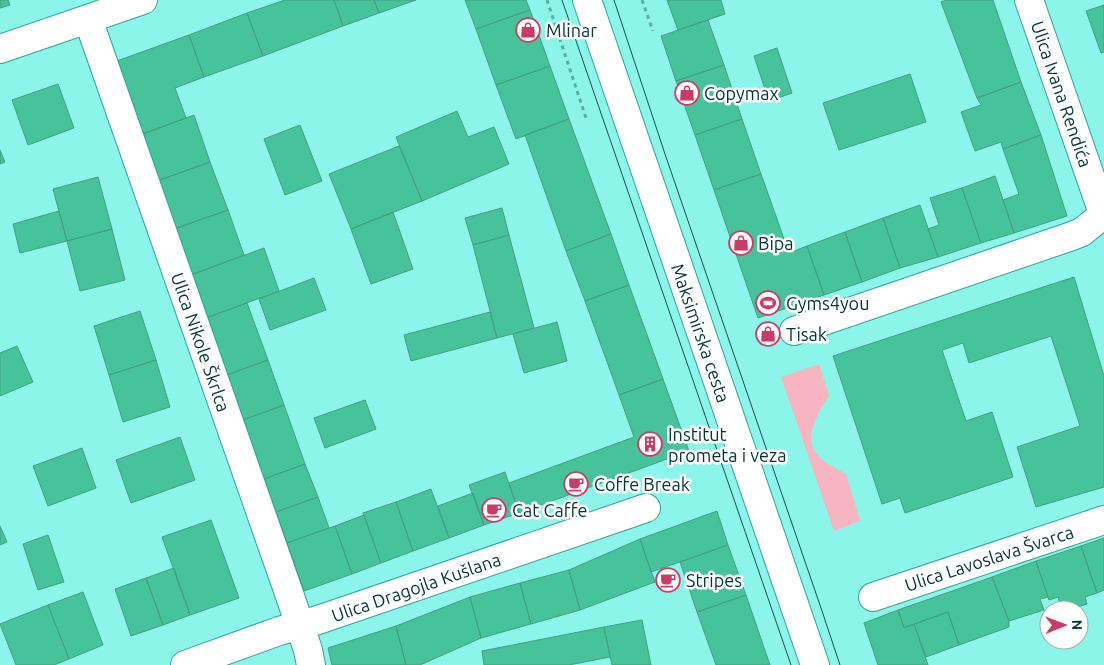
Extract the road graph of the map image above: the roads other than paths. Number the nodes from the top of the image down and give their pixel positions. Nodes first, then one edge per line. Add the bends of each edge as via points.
1 (143, 0) edge
2 (587, 0) edge
3 (1029, 0) edge
4 (88, 19) junction
5 (0, 48) edge
6 (1104, 215) edge
7 (794, 330) dead end
8 (646, 508) dead end
9 (1104, 520) edge
10 (874, 597) dead end
11 (300, 625) junction
12 (185, 665) edge
13 (311, 665) edge
14 (815, 665) edge

1 - 4 street
2 - 14 street, Maksimirska cesta
3 - 6 street, Ulica Ivana Rendića
4 - 5 street
4 - 11 street, Ulica Nikole Škrlca
6 - 7 street via 1072,236
8 - 11 street, Ulica Dragojla Kušlana
9 - 10 street, Ulica Lavoslava Švarca
11 - 12 street, Ulica Dragojla Kušlana
11 - 13 street, Ulica Nikole Škrlca

